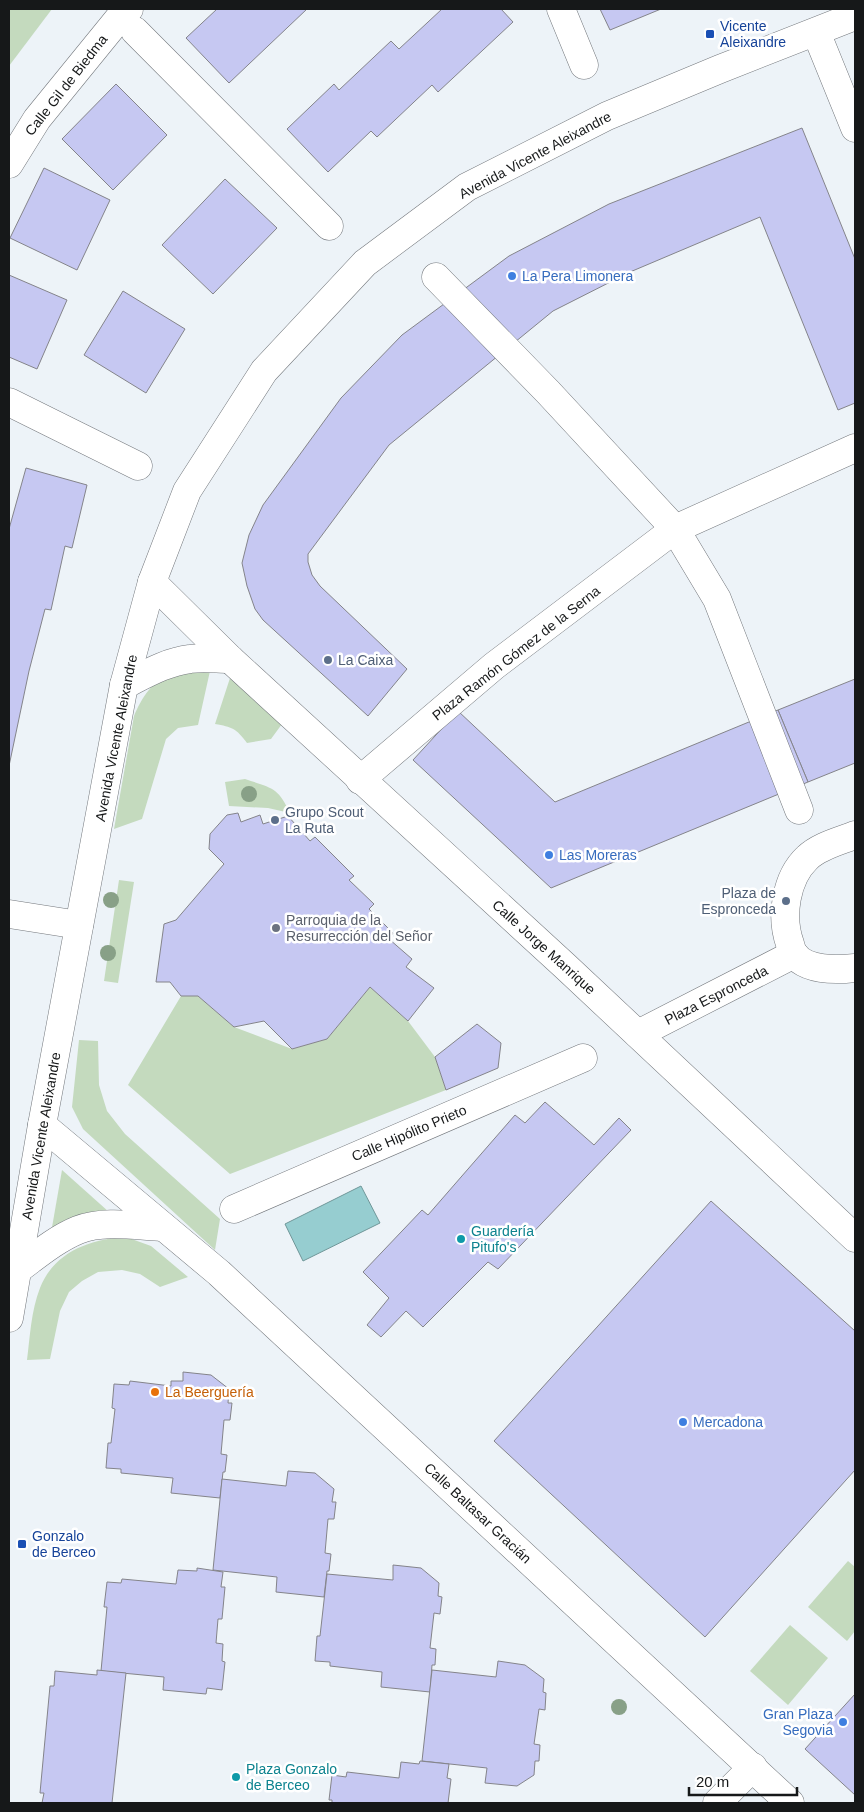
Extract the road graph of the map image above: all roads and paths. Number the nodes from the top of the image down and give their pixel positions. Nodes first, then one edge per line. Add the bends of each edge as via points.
1 (561, 9) edge
2 (855, 16) edge
3 (132, 20) edge
4 (816, 32) junction
5 (584, 65) dead end
6 (855, 128) edge
7 (9, 164) edge
8 (329, 226) dead end
9 (436, 277) dead end
10 (9, 402) edge
11 (855, 448) edge
12 (138, 466) dead end
13 (675, 529) junction
14 (152, 582) junction
15 (230, 659) junction
16 (124, 685) junction
17 (360, 780) junction
18 (799, 810) dead end
19 (855, 835) edge
20 (9, 914) edge
21 (79, 926) junction
22 (794, 954) junction
23 (855, 968) edge
24 (638, 1034) junction
25 (583, 1058) dead end
26 (42, 1125) junction
27 (234, 1209) dead end
28 (163, 1227) junction
29 (855, 1238) edge
30 (17, 1270) junction
31 (9, 1318) edge
32 (753, 1767) junction
33 (718, 1803) edge
34 (790, 1803) edge

1 - 5 street
2 - 4 street, Avenida Vicente Aleixandre
3 - 7 street, Calle Gil de Biedma via 120,17 37,119
3 - 8 street
4 - 6 street
4 - 14 street, Avenida Vicente Aleixandre via 607,116 467,187 365,263 264,371 187,490
9 - 13 street
10 - 12 street
11 - 13 street, Plaza Ramón Gómez de la Serna
13 - 17 street, Plaza Ramón Gómez de la Serna via 494,666
13 - 18 street via 717,599
14 - 15 street, Calle Jorge Manrique
14 - 16 street, Avenida Vicente Aleixandre
15 - 16 street via 192,658 164,665
15 - 17 street, Calle Jorge Manrique
16 - 21 street, Avenida Vicente Aleixandre
17 - 24 street, Calle Jorge Manrique
19 - 22 street via 815,852 795,873 786,898 788,938
20 - 21 street
21 - 26 street, Avenida Vicente Aleixandre
22 - 23 street via 807,964 841,970
22 - 24 street, Plaza Espronceda
24 - 29 street, Calle Jorge Manrique
25 - 27 street, Calle Hipólito Prieto
26 - 28 street, Calle Baltasar Gracián
26 - 30 street, Avenida Vicente Aleixandre
28 - 30 street via 122,1225 80,1229
28 - 32 street, Calle Baltasar Gracián via 226,1280
30 - 31 street, Avenida Vicente Aleixandre
32 - 33 street
32 - 34 street, Calle Baltasar Gracián

